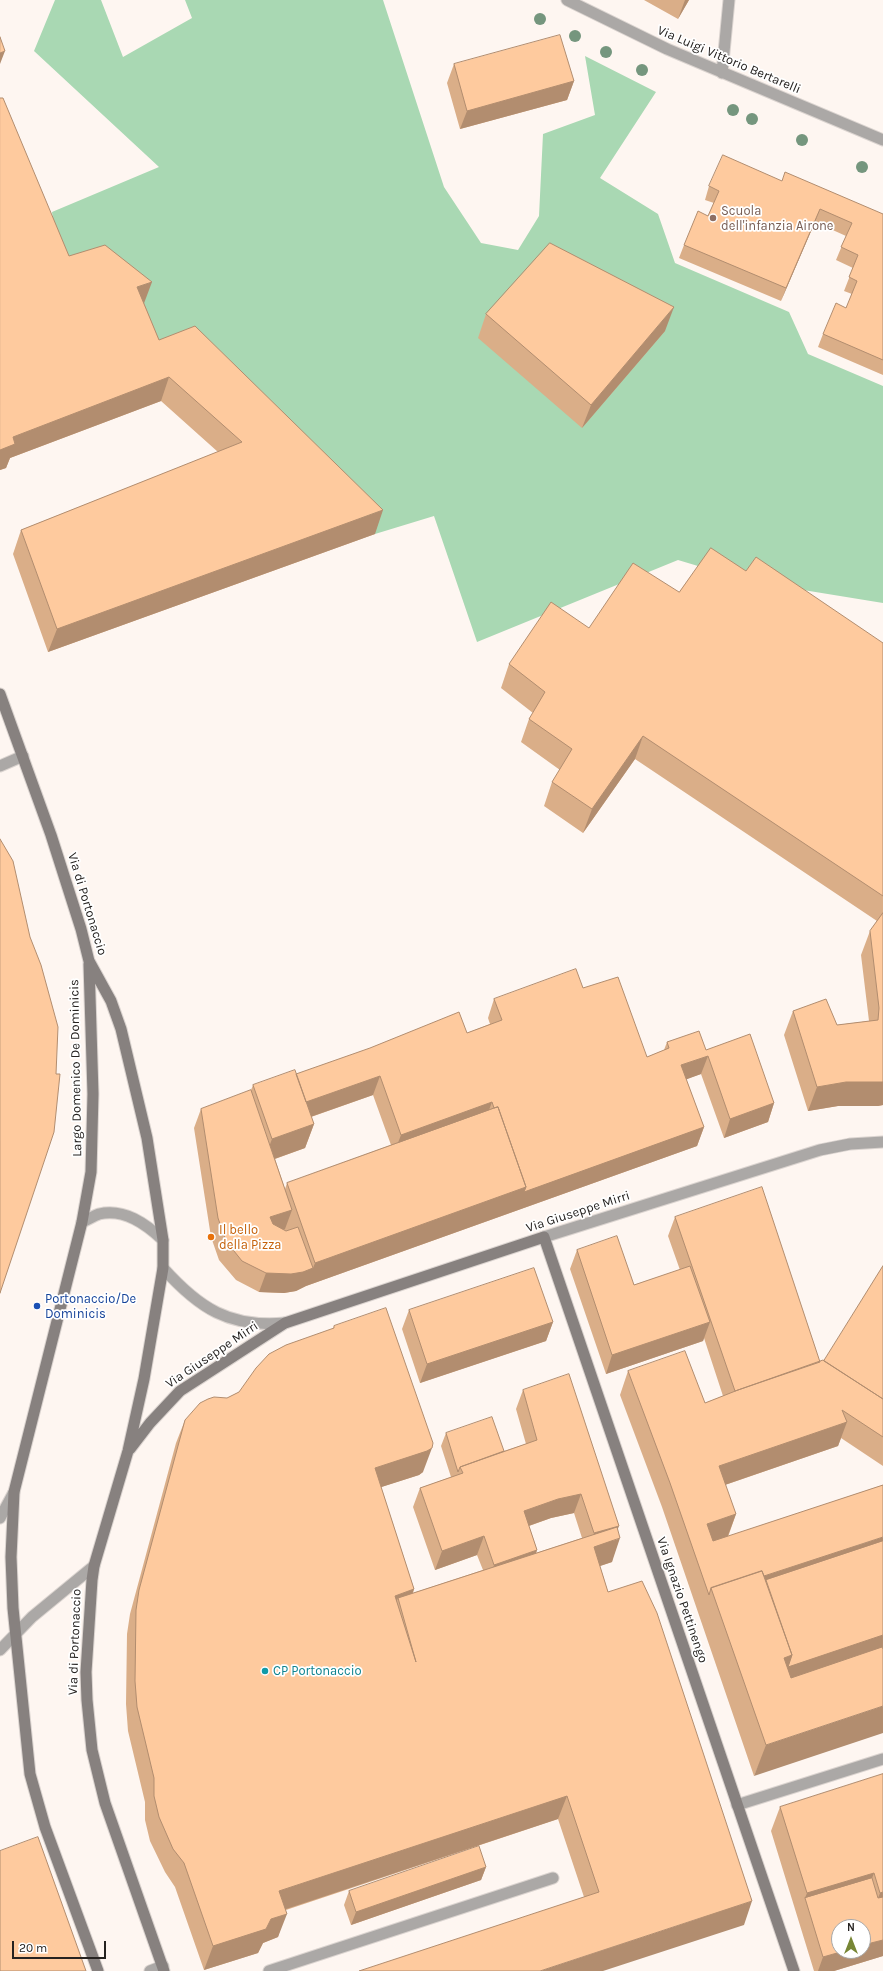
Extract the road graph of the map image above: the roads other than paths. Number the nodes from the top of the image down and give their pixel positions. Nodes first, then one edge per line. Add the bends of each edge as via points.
1 (567, 0) edge
2 (728, 0) edge
3 (722, 73) junction
4 (883, 140) edge
5 (0, 694) edge
6 (24, 756) junction
7 (0, 766) edge
8 (89, 961) junction
9 (883, 1142) edge
10 (82, 1222) junction
11 (544, 1237) junction
12 (162, 1240) junction
13 (163, 1268) junction
14 (285, 1323) junction
15 (128, 1451) junction
16 (14, 1492) junction
17 (0, 1518) edge
18 (94, 1566) junction
19 (16, 1633) junction
20 (0, 1650) edge
21 (883, 1759) edge
22 (737, 1805) junction
23 (553, 1878) dead end
24 (164, 1969) edge
25 (98, 1971) edge
26 (150, 1971) edge
27 (269, 1971) edge
28 (794, 1971) edge

1 - 3 street, Via Luigi Vittorio Bertarelli via 653,43
2 - 3 street
3 - 4 street, Via Luigi Vittorio Bertarelli
5 - 6 main road, Via di Portonaccio
6 - 7 street
6 - 8 main road, Via di Portonaccio via 54,842
8 - 10 main road, Largo Domenico De Dominicis via 93,1154
8 - 12 main road, Via di Portonaccio via 111,1001 121,1029 147,1138
9 - 11 street, Via Giuseppe Mirri via 850,1144 820,1150
10 - 12 street via 99,1214 124,1215 142,1223
10 - 16 main road, Largo Domenico De Dominicis
11 - 14 main road, Via Giuseppe Mirri
11 - 22 main road, Via Ignazio Pettinengo
12 - 13 main road
13 - 14 street, Via Giuseppe Mirri via 199,1303 219,1314 253,1324
13 - 15 main road via 146,1372
14 - 15 main road, Via Giuseppe Mirri via 180,1392 154,1418
15 - 18 main road, Via di Portonaccio
16 - 17 street
16 - 19 main road, Largo Domenico De Dominicis via 11,1557
18 - 19 street via 57,1595
18 - 24 main road, Via di Portonaccio via 86,1672 92,1750 105,1803
19 - 20 street
19 - 25 main road via 28,1755 35,1795
21 - 22 street
22 - 28 main road, Via Ignazio Pettinengo
23 - 27 street
24 - 26 street

